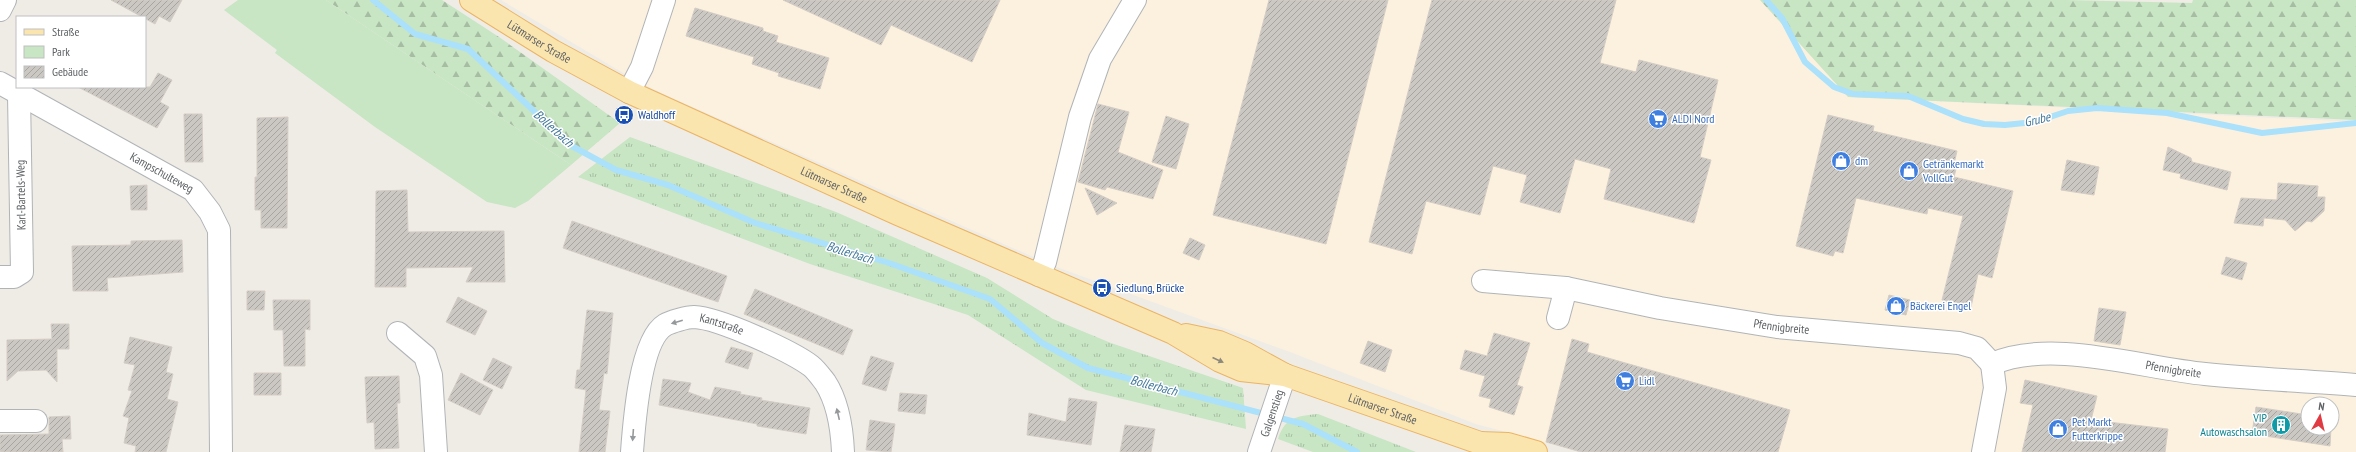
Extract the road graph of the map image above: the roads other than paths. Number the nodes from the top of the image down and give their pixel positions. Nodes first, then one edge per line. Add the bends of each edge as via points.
1 (5, 0) edge
2 (471, 0) edge
3 (664, 0) edge
4 (1135, 0) edge
5 (0, 10) edge
6 (0, 83) edge
7 (629, 92) junction
8 (19, 95) junction
9 (1039, 275) junction
10 (0, 277) edge
11 (1483, 281) dead end
12 (1566, 288) junction
13 (1558, 318) dead end
14 (398, 333) dead end
15 (1992, 364) junction
16 (1285, 375) junction
17 (2356, 385) edge
18 (0, 421) edge
19 (36, 421) dead end
20 (1261, 444) edge
21 (1486, 448) edge
22 (221, 452) edge
23 (436, 452) edge
24 (632, 452) edge
25 (843, 452) edge
26 (1536, 452) edge
27 (1983, 452) edge

1 - 5 street
2 - 7 main road, Lütmarser Straße via 553,51
3 - 7 street via 642,67
4 - 9 street via 1100,59 1080,117 1045,262
6 - 8 street, Kampschulteweg
7 - 9 main road, Lütmarser Straße
8 - 10 street, Karl-Bartels-Weg via 22,272 14,277
8 - 22 street, Kampschulteweg via 193,190 210,212 219,230
9 - 16 main road, Lütmarser Straße via 1173,333 1212,358 1241,370
11 - 12 street, Pfennigbreite
12 - 13 street
12 - 15 street, Pfennigbreite via 1660,308 1756,324 1959,343 1976,348
14 - 23 street via 425,356 432,375
15 - 17 street, Pfennigbreite via 2008,357 2041,353 2098,358 2204,374
15 - 27 street via 1995,388
16 - 20 street, Galgenstieg
16 - 21 main road, Lütmarser Straße
18 - 19 street
21 - 26 main road, Lütmarser Straße via 1508,444
25 -> 24 street, Kantstraße via 836,407 826,383 811,367 775,346 735,329 693,317 664,326 651,342 635,412

